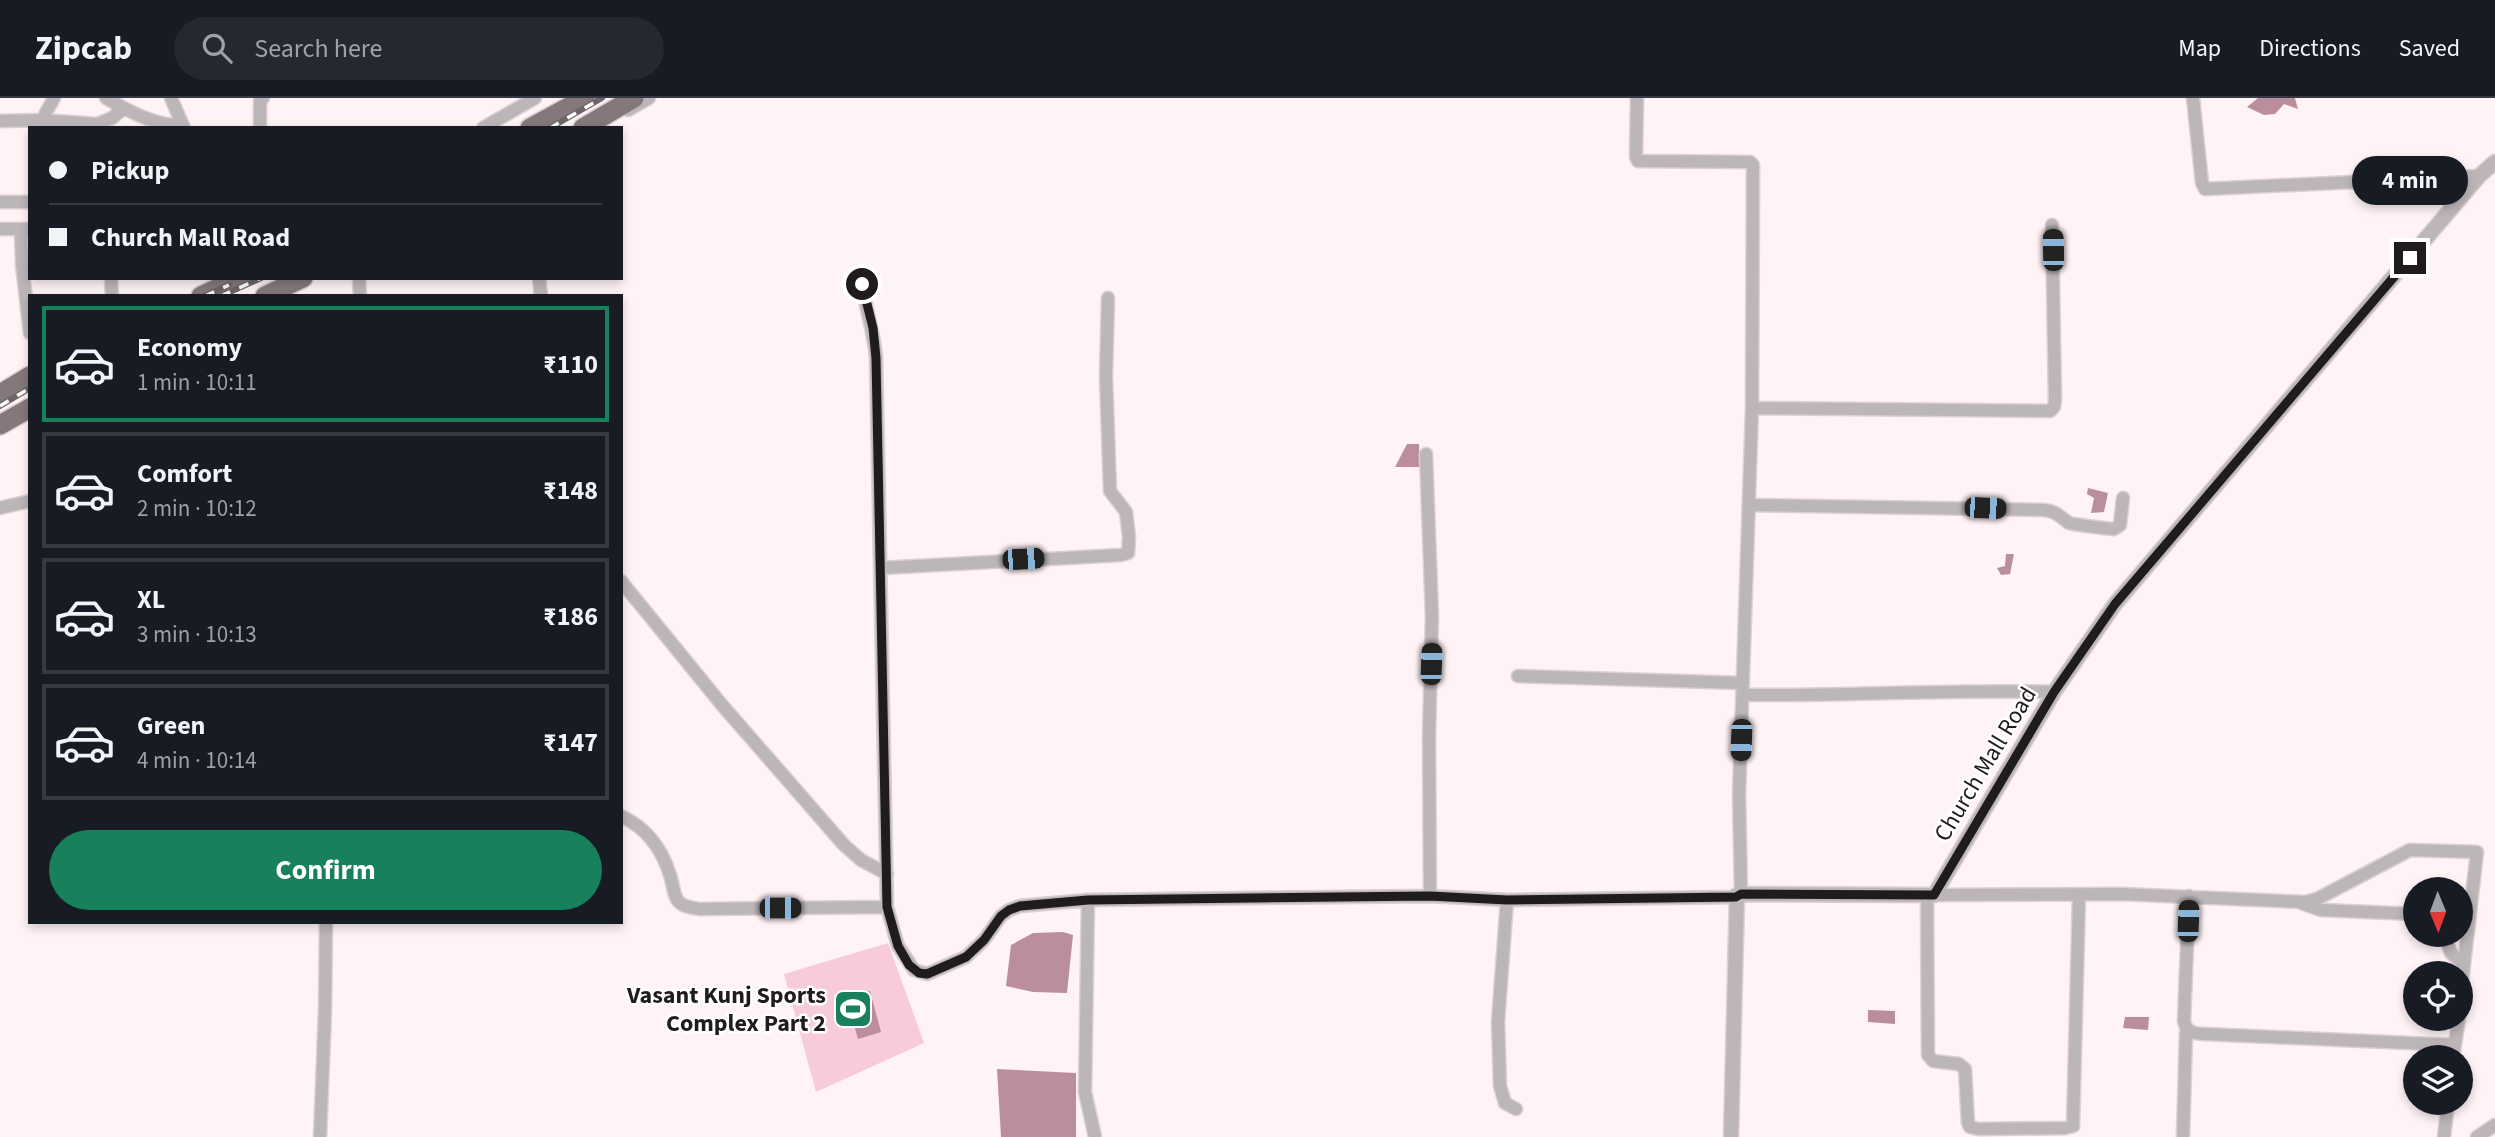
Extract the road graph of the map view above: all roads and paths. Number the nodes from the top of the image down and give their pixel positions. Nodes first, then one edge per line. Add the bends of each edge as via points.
1 (54, 98) edge
2 (106, 98) edge
3 (171, 98) edge
4 (263, 98) edge
5 (535, 98) edge
6 (585, 98) edge
7 (634, 98) edge
8 (649, 98) edge
9 (1637, 98) edge
10 (2193, 98) edge
11 (123, 109) junction
12 (42, 120) junction
13 (0, 121) edge
14 (145, 122) edge
15 (183, 126) edge
16 (260, 126) edge
17 (486, 126) edge
18 (534, 126) edge
19 (586, 126) edge
20 (602, 126) edge
21 (2495, 162) edge
22 (2479, 176) junction
23 (0, 202) edge
24 (28, 202) edge
25 (2052, 225) dead end
26 (0, 229) edge
27 (26, 229) edge
28 (861, 274) dead end
29 (299, 280) edge
30 (312, 280) edge
31 (227, 281) edge
32 (204, 294) edge
33 (269, 294) edge
34 (282, 294) edge
35 (1108, 298) dead end
36 (28, 316) edge
37 (28, 377) edge
38 (0, 394) edge
39 (1752, 408) junction
40 (28, 409) edge
41 (28, 415) edge
42 (0, 425) edge
43 (0, 432) edge
44 (1426, 454) dead end
45 (2123, 498) dead end
46 (28, 502) edge
47 (1749, 505) junction
48 (0, 509) edge
49 (881, 568) junction
50 (623, 583) edge
51 (1518, 677) dead end
52 (1743, 689) junction
53 (2054, 692) junction
54 (623, 817) edge
55 (887, 874) junction
56 (1738, 895) junction
57 (1931, 895) junction
58 (1430, 896) junction
59 (2079, 896) junction
60 (2189, 896) junction
61 (1088, 900) junction
62 (1507, 900) junction
63 (2299, 902) junction
64 (887, 907) junction
65 (2403, 913) edge
66 (326, 924) edge
67 (2449, 947) edge
68 (2460, 961) edge
69 (2464, 961) edge
70 (2186, 1033) dead end
71 (2403, 1048) edge
72 (1516, 1109) dead end
73 (2447, 1115) edge
74 (2495, 1125) edge
75 (320, 1137) edge
76 (1094, 1137) edge
77 (1731, 1137) edge
78 (2183, 1137) edge
79 (2444, 1137) edge
80 (2477, 1137) edge

1 - 12 street
2 - 11 street
3 - 15 street
4 - 16 street
5 - 17 street
6 - 18 highway
7 - 19 highway
8 - 20 street
9 - 39 street via 1638,161 1752,163
10 - 22 street via 2205,188
11 - 12 street via 97,124
11 - 14 street
12 - 13 street
14 - 15 street
21 - 22 street, Church Mall Road
22 - 53 street, Church Mall Road via 2115,604
23 - 24 street
25 - 39 street via 2055,400 2050,411
26 - 27 street
27 - 36 street via 22,265
28 - 49 street via 875,340
29 - 33 highway
30 - 34 street
31 - 32 highway
35 - 49 street via 1110,491 1126,512 1128,553
37 - 38 highway
39 - 47 street
40 - 42 highway
41 - 43 street
44 - 58 street via 1432,616
45 - 47 street via 2120,526 2114,529 2071,524 2058,513 2044,510
46 - 48 street
47 - 52 street
49 - 55 street
50 - 55 street via 844,845
51 - 52 street
52 - 53 street
52 - 56 street
53 - 57 street, Church Mall Road
54 - 64 street via 654,841 676,897 692,908
55 - 64 street
56 - 57 street
56 - 62 street
56 - 77 street
57 - 59 street
57 - 59 street via 1928,1055 1933,1061 1965,1069 1968,1123 1979,1129 2073,1126
58 - 61 street
58 - 62 street
59 - 60 street
60 - 63 street
60 - 71 street via 2184,1020 2190,1031
61 - 64 street via 1009,910 966,957 927,974 909,965 898,946
61 - 76 street via 1086,1092
62 - 72 street via 1498,1022 1500,1086 1505,1103
63 - 65 street via 2321,910
63 - 69 street via 2317,899 2410,850 2477,852
66 - 75 street
67 - 68 street
70 - 78 street
73 - 79 street
74 - 80 street

